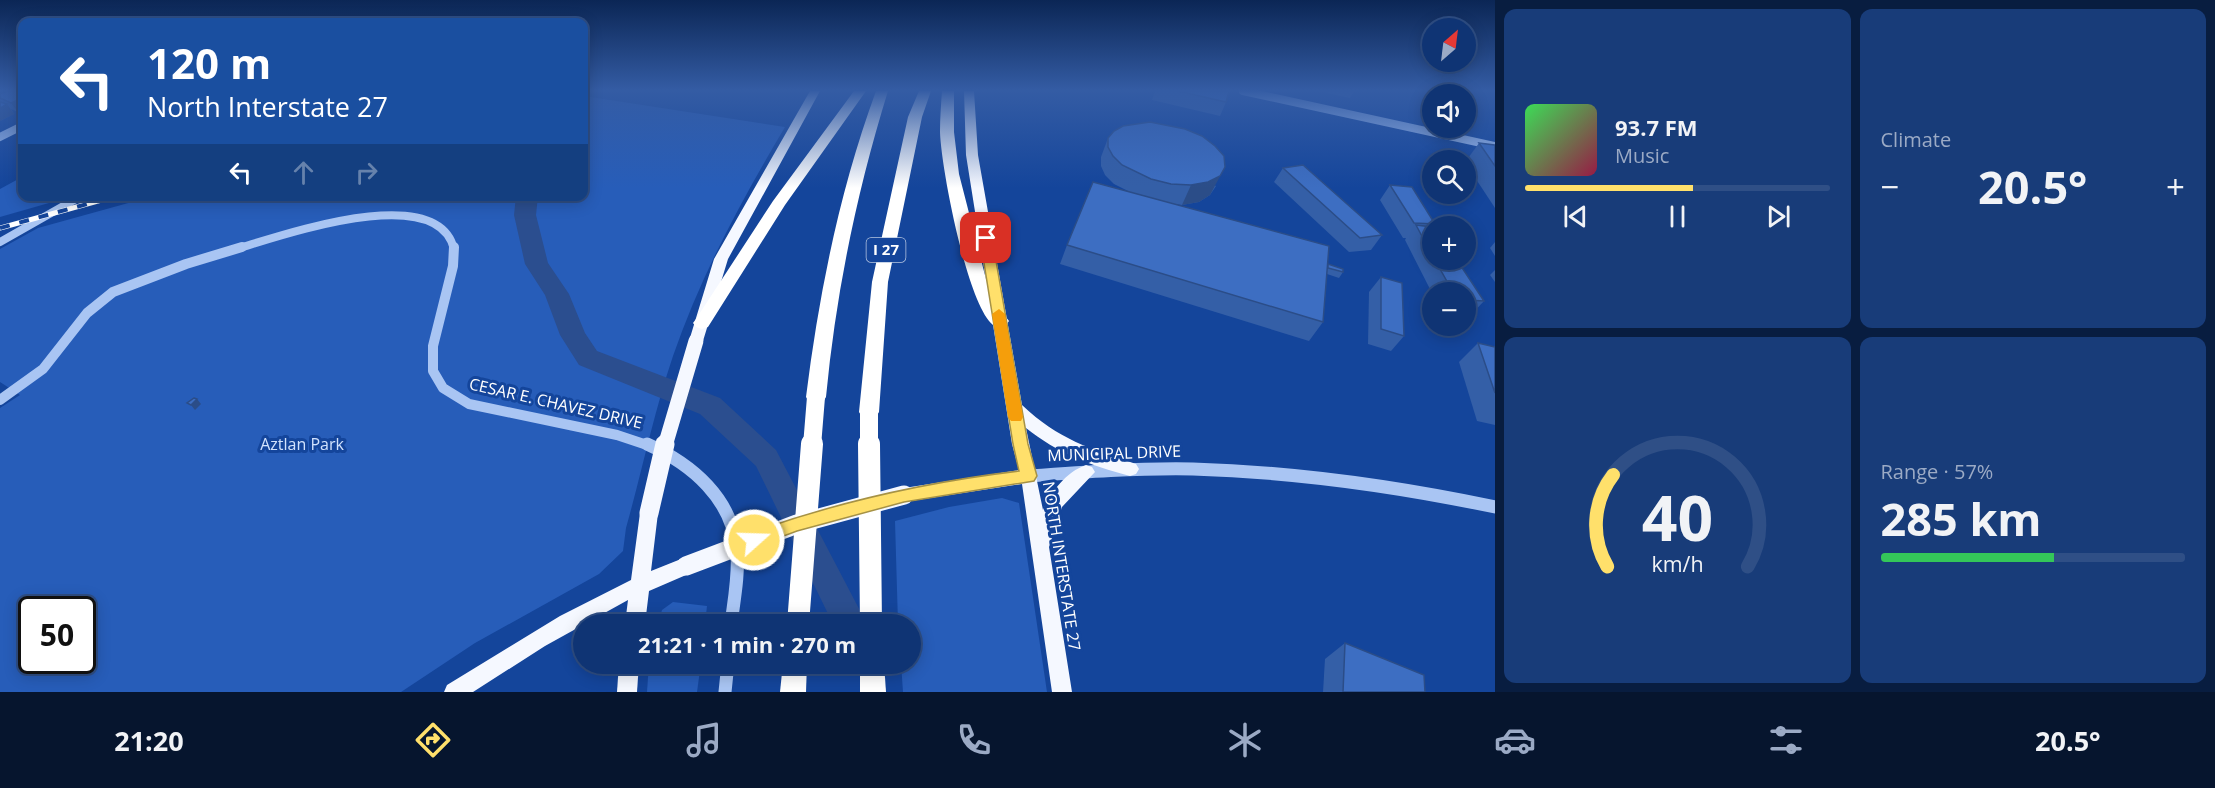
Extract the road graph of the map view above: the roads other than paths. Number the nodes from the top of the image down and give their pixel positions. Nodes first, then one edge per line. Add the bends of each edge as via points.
1 (797, 123) edge
2 (837, 123) edge
3 (873, 123) edge
4 (914, 123) edge
5 (947, 123) edge
6 (971, 123) edge
7 (1391, 123) edge
8 (18, 128) edge
9 (0, 137) edge
10 (1495, 146) edge
11 (72, 201) edge
12 (0, 242) edge
13 (1000, 321) junction
14 (702, 323) junction
15 (1, 399) edge
16 (1014, 408) junction
17 (1130, 469) junction
18 (1086, 472) junction
19 (1029, 476) junction
20 (1495, 507) edge
21 (1041, 553) junction
22 (641, 583) junction
23 (636, 614) edge
24 (732, 614) edge
25 (799, 614) edge
26 (871, 614) edge
27 (628, 674) edge
28 (727, 674) edge
29 (794, 674) edge
30 (872, 674) edge
31 (454, 692) edge
32 (627, 692) edge
33 (725, 692) edge
34 (793, 692) edge
35 (873, 692) edge
36 (1062, 692) edge

1 - 14 main road via 721,259
2 - 14 highway via 778,204
3 - 25 highway, bridge via 847,210 821,345
4 - 26 highway, I 27, bridge via 880,282 869,412
5 - 13 highway via 952,174 979,283 987,305
6 - 13 main road, NORTH INTERSTATE 27 via 972,155
7 - 10 street
8 - 9 street
11 - 12 street
13 - 16 main road, NORTH INTERSTATE 27
14 - 22 main road, bridge via 664,448 649,513
15 - 24 street, CESAR E. CHAVEZ DRIVE via 42,370 83,315 113,292 240,247 360,218 394,214 427,219 448,234 456,256 430,365 437,381 451,396 469,404 651,444 699,474 717,496 737,544
16 - 17 main road via 1066,448 1098,462
16 - 19 main road, NORTH INTERSTATE 27
17 - 18 street, MUNICIPAL DRIVE
17 - 20 street, MUNICIPAL DRIVE via 1293,475
18 - 19 street, MUNICIPAL DRIVE
18 - 21 main road via 1058,496 1046,525
19 - 21 main road, NORTH INTERSTATE 27
19 - 22 main road, MUNICIPAL DRIVE, bridge via 904,495 797,524
21 - 36 main road, NORTH INTERSTATE 27
22 - 23 main road
22 - 31 main road, MUNICIPAL DRIVE via 537,638
27 - 32 main road
28 - 33 street
29 - 34 highway
30 - 35 highway

